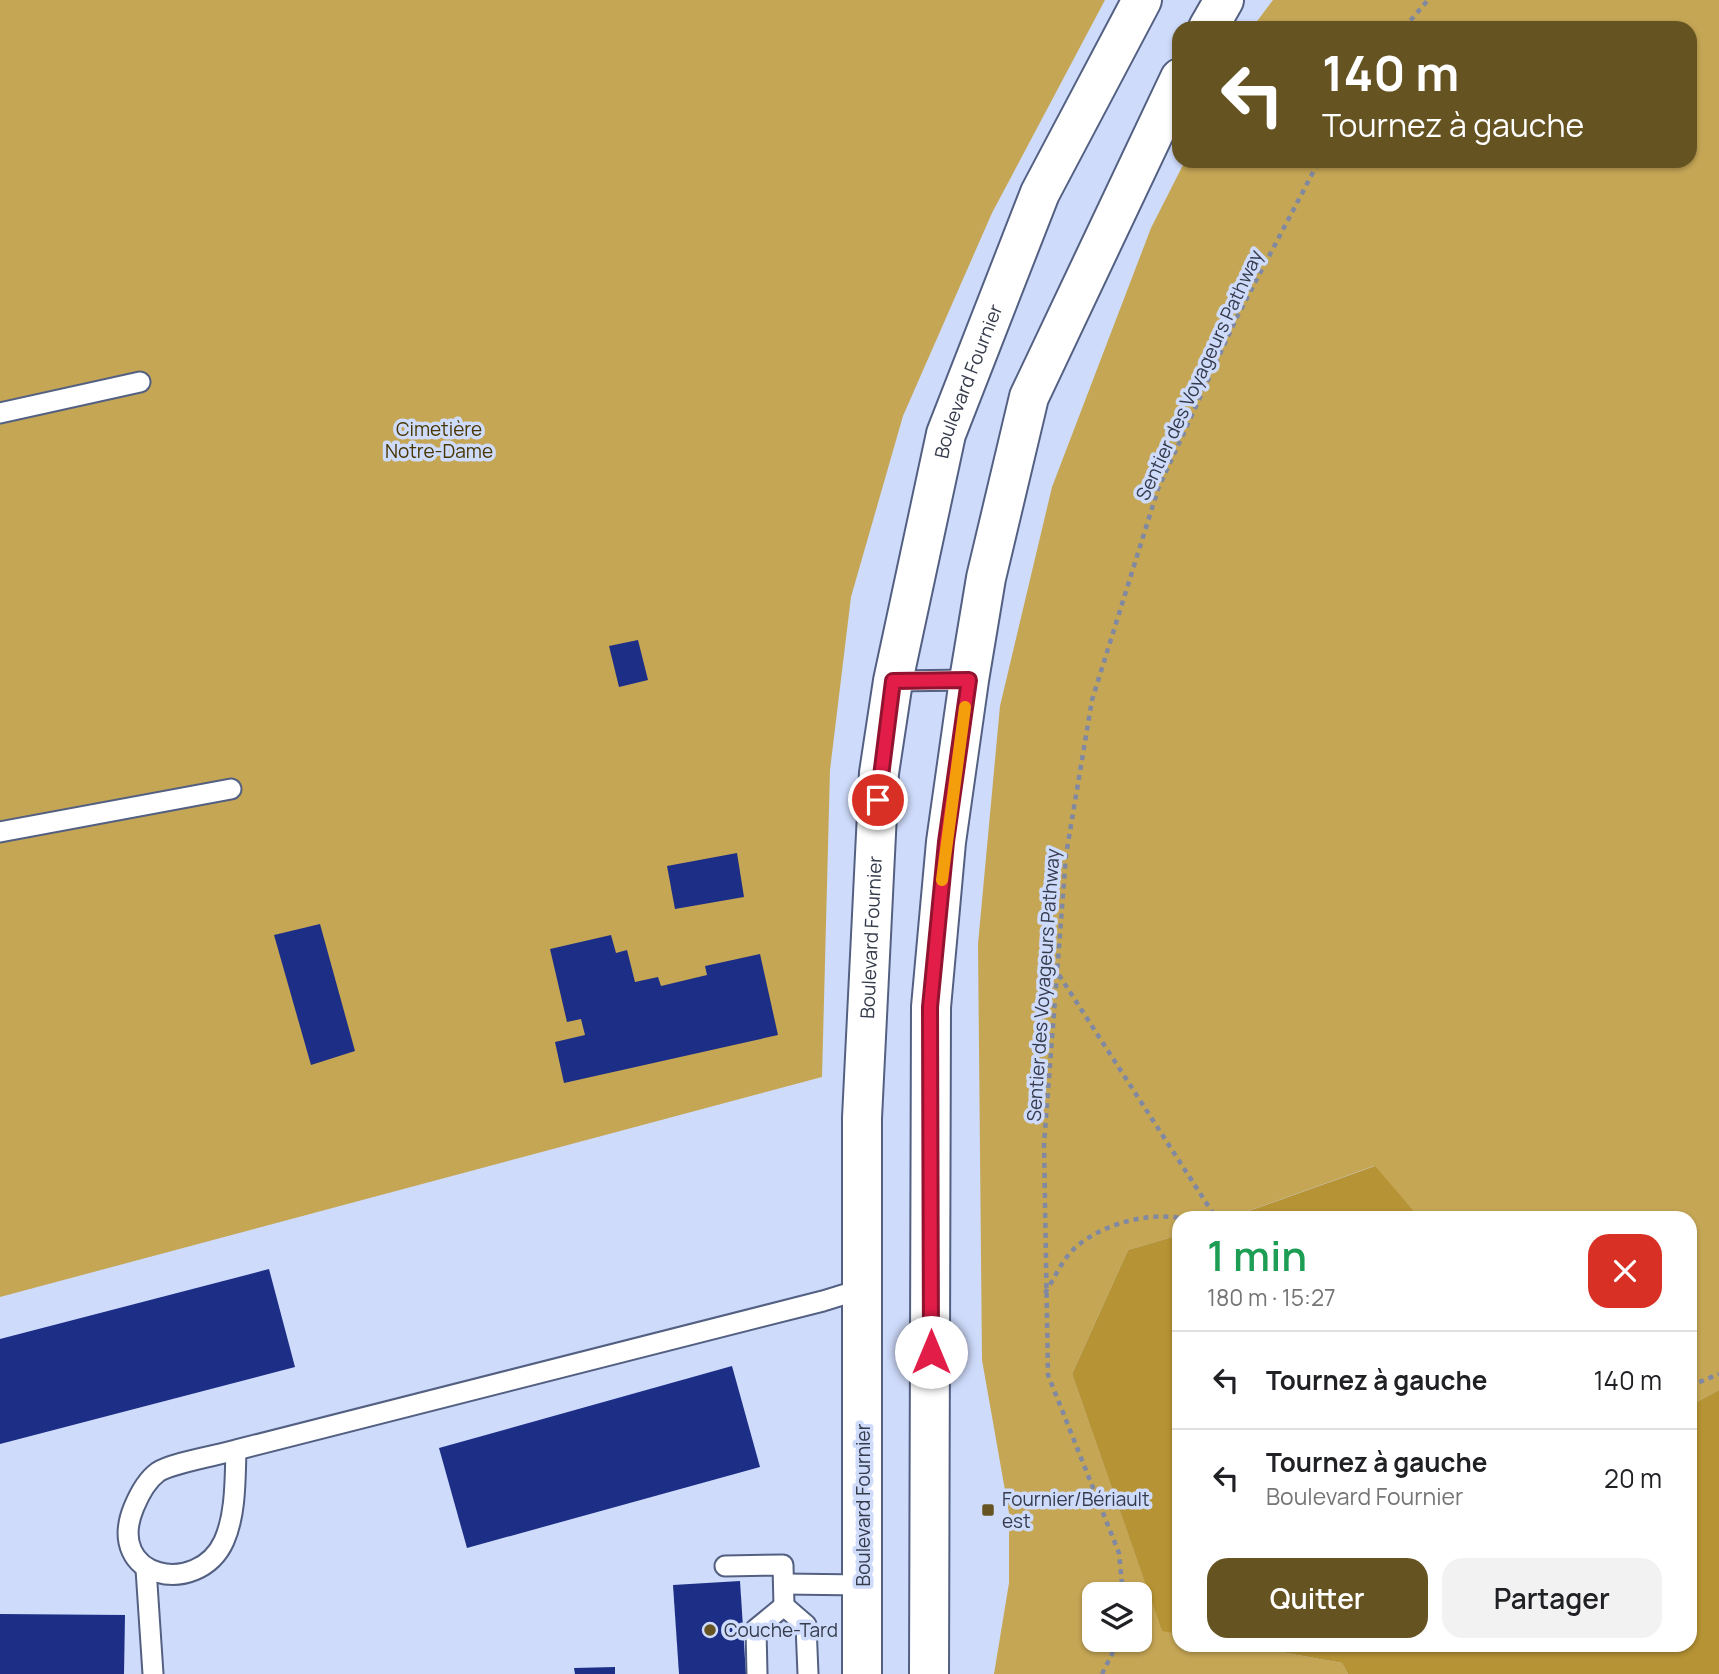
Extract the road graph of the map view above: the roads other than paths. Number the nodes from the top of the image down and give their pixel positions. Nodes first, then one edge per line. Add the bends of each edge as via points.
1 (1142, 0) edge
2 (1224, 0) edge
3 (1212, 21) edge
4 (1172, 95) edge
5 (140, 382) dead end
6 (0, 413) edge
7 (969, 680) junction
8 (893, 681) junction
9 (231, 789) dead end
10 (0, 832) edge
11 (862, 1289) junction
12 (236, 1450) junction
13 (725, 1566) dead end
14 (146, 1569) junction
15 (784, 1584) junction
16 (863, 1585) junction
17 (784, 1606) junction
18 (153, 1674) edge
19 (757, 1674) edge
20 (808, 1674) edge
21 (862, 1674) edge
22 (929, 1674) edge

1 - 8 main road, Boulevard Fournier via 1040,192 946,434
2 - 3 main road
4 - 7 main road via 1029,397 986,578
5 - 6 lane
7 - 8 lane
7 - 22 main road via 946,842 930,1007
8 - 11 main road, Boulevard Fournier via 879,773 862,1118
9 - 10 lane
11 - 12 lane
11 - 16 main road, Boulevard Fournier
12 - 14 lane via 228,1528 219,1549 190,1572 168,1575
12 - 14 lane via 160,1471 148,1483 130,1517 127,1535 134,1558
13 - 15 lane via 783,1566
14 - 18 lane
15 - 16 lane
15 - 17 lane
16 - 21 main road, Boulevard Fournier
17 - 19 lane via 756,1629
17 - 20 lane via 806,1625

